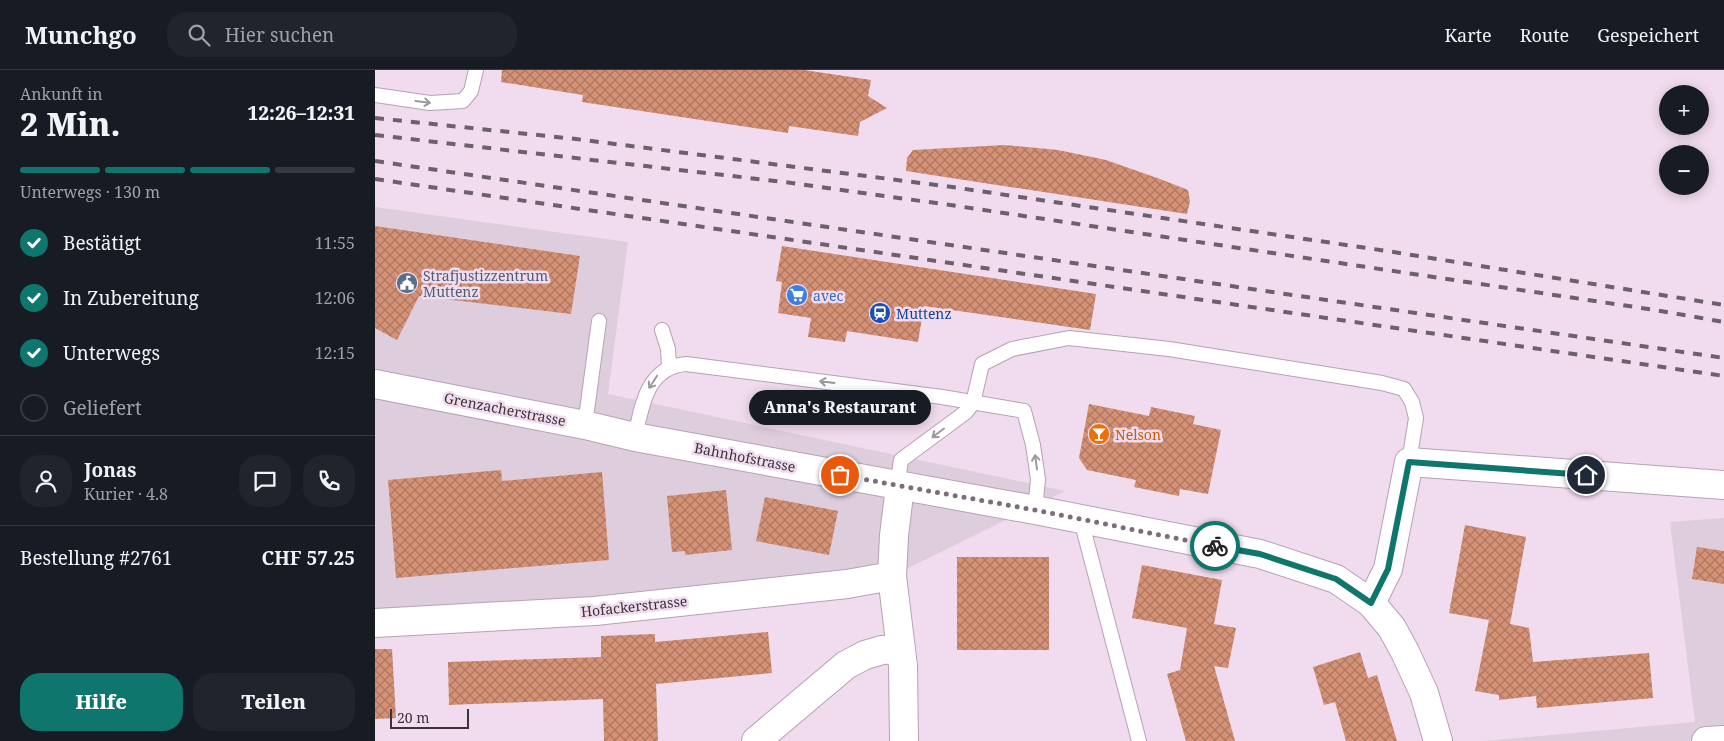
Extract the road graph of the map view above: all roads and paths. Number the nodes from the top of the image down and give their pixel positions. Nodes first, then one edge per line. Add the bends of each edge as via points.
1 (476, 70) edge
2 (375, 95) edge
3 (599, 321) dead end
4 (662, 330) dead end
5 (669, 367) junction
6 (375, 384) edge
7 (973, 403) junction
8 (585, 425) junction
9 (635, 437) junction
10 (1409, 462) junction
11 (1724, 485) edge
12 (900, 486) junction
13 (1035, 510) junction
14 (1081, 520) junction
15 (892, 576) junction
16 (1371, 603) junction
17 (375, 623) edge
18 (901, 649) junction
19 (1724, 740) edge
20 (756, 741) edge
21 (904, 741) edge
22 (1139, 741) edge
23 (1438, 741) edge
24 (1706, 741) edge

2 -> 1 lane via 430,103 463,102 471,91
3 - 8 lane
4 - 5 lane
7 -> 5 lane via 686,364
5 -> 9 lane via 651,383
6 - 8 street, Grenzacherstrasse
7 - 10 lane via 982,364 1012,348 1069,338 1169,349 1403,389 1413,402 1416,418
7 -> 12 lane via 966,412 901,460
13 -> 7 lane via 1038,479 1023,411
8 - 9 street, Grenzacherstrasse
9 - 12 street, Bahnhofstrasse
10 - 11 street
10 - 16 street via 1388,569
12 - 13 street, Bahnhofstrasse
12 - 15 street
13 - 14 street, Bahnhofstrasse
14 - 16 street, Bahnhofstrasse via 1269,557 1336,579
14 - 22 lane
15 - 17 street, Hofackerstrasse via 847,584 595,611
15 - 18 street
16 - 23 street, Bahnhofstrasse via 1392,628 1405,652 1424,693
18 - 20 street via 882,650 846,665
18 - 21 street
19 - 24 street

